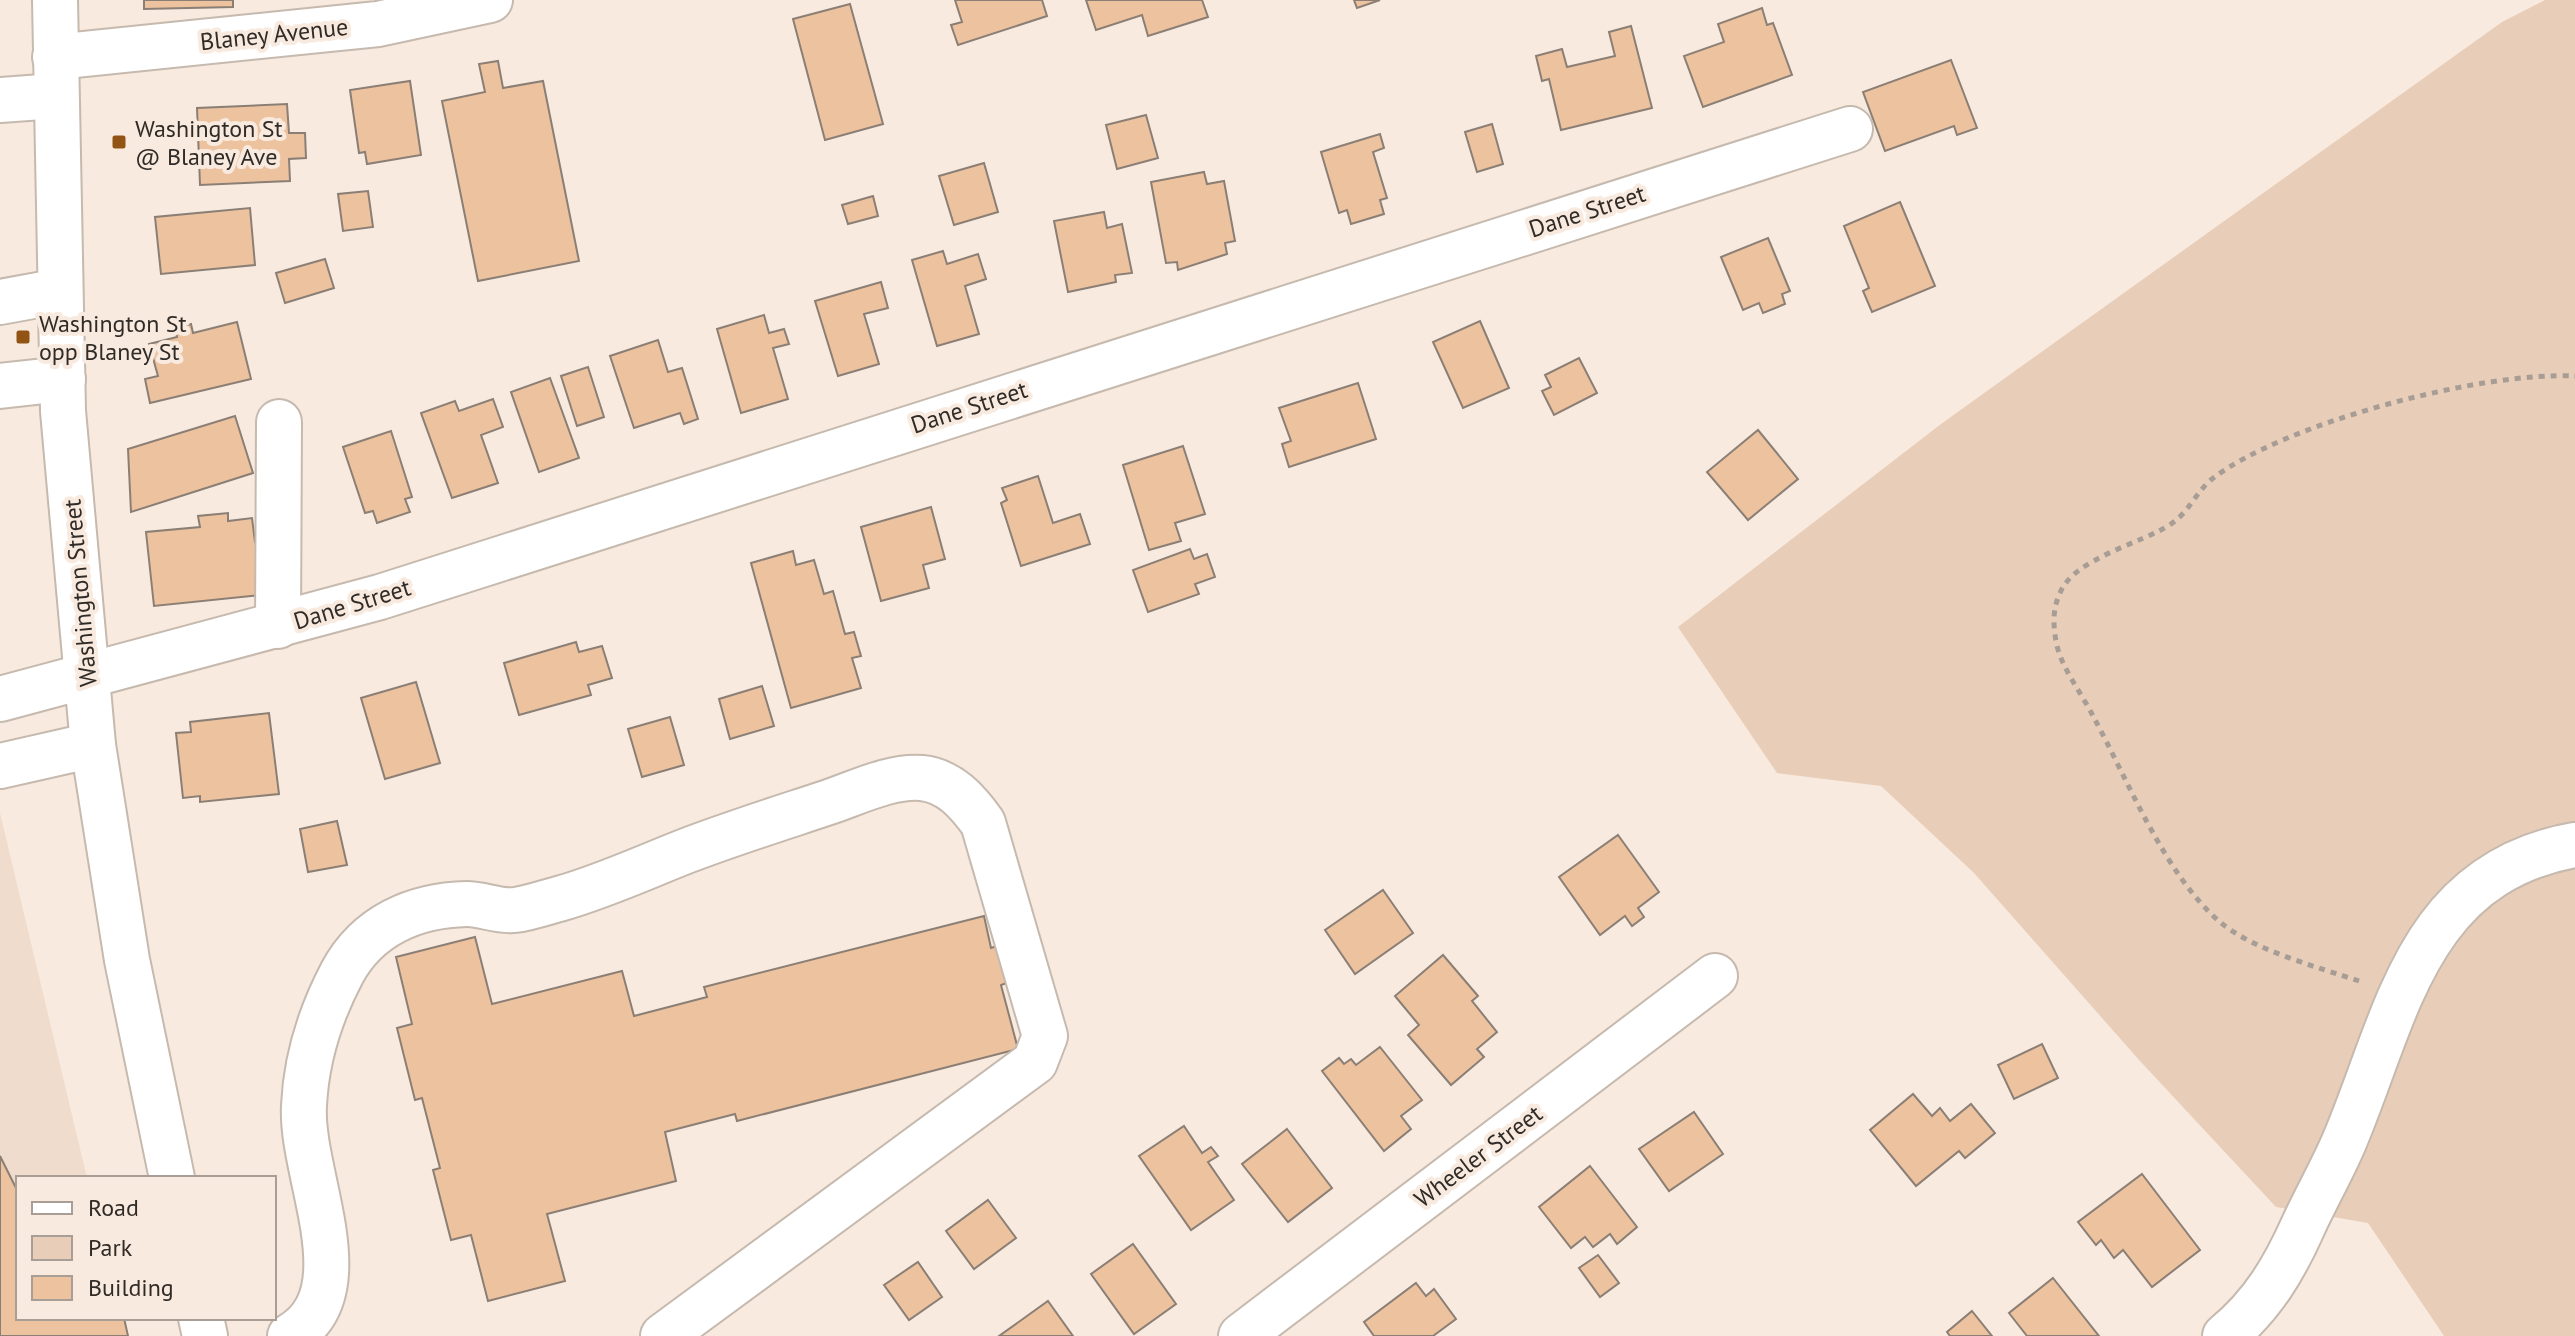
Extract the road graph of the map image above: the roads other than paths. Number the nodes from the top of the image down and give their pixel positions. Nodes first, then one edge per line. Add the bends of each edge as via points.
1 (55, 0) edge
2 (490, 0) edge
3 (56, 76) junction
4 (0, 100) edge
5 (1850, 129) dead end
6 (60, 291) junction
7 (0, 302) edge
8 (63, 379) junction
9 (0, 386) edge
10 (279, 422) dead end
11 (278, 626) junction
12 (87, 678) junction
13 (0, 699) edge
14 (93, 745) junction
15 (0, 766) edge
16 (2575, 845) edge
17 (1715, 976) dead end
18 (172, 1176) edge
19 (290, 1336) edge
20 (663, 1336) edge
21 (1241, 1336) edge
22 (2225, 1336) edge

1 - 3 street, Washington Street
2 - 3 street, Blaney Avenue via 378,24
3 - 4 street, Blaney Avenue
3 - 6 street, Washington Street
5 - 11 street, Dane Street
6 - 7 street
6 - 8 street, Washington Street
8 - 9 street
8 - 12 street, Washington Street
10 - 11 street
11 - 12 street, Dane Street
12 - 13 street, Dane Street
12 - 14 street, Washington Street
14 - 15 street
14 - 18 street, Washington Street via 127,960
16 - 22 street via 2514,863 2480,883 2441,924 2403,988 2344,1142 2290,1259 2264,1297
17 - 21 street, Wheeler Street
19 - 20 street via 307,1326 322,1306 328,1259 305,1144 310,1063 331,996 363,940 421,911 468,904 512,910 565,897 882,784 921,778 945,785 983,823 1045,1036 1035,1062

